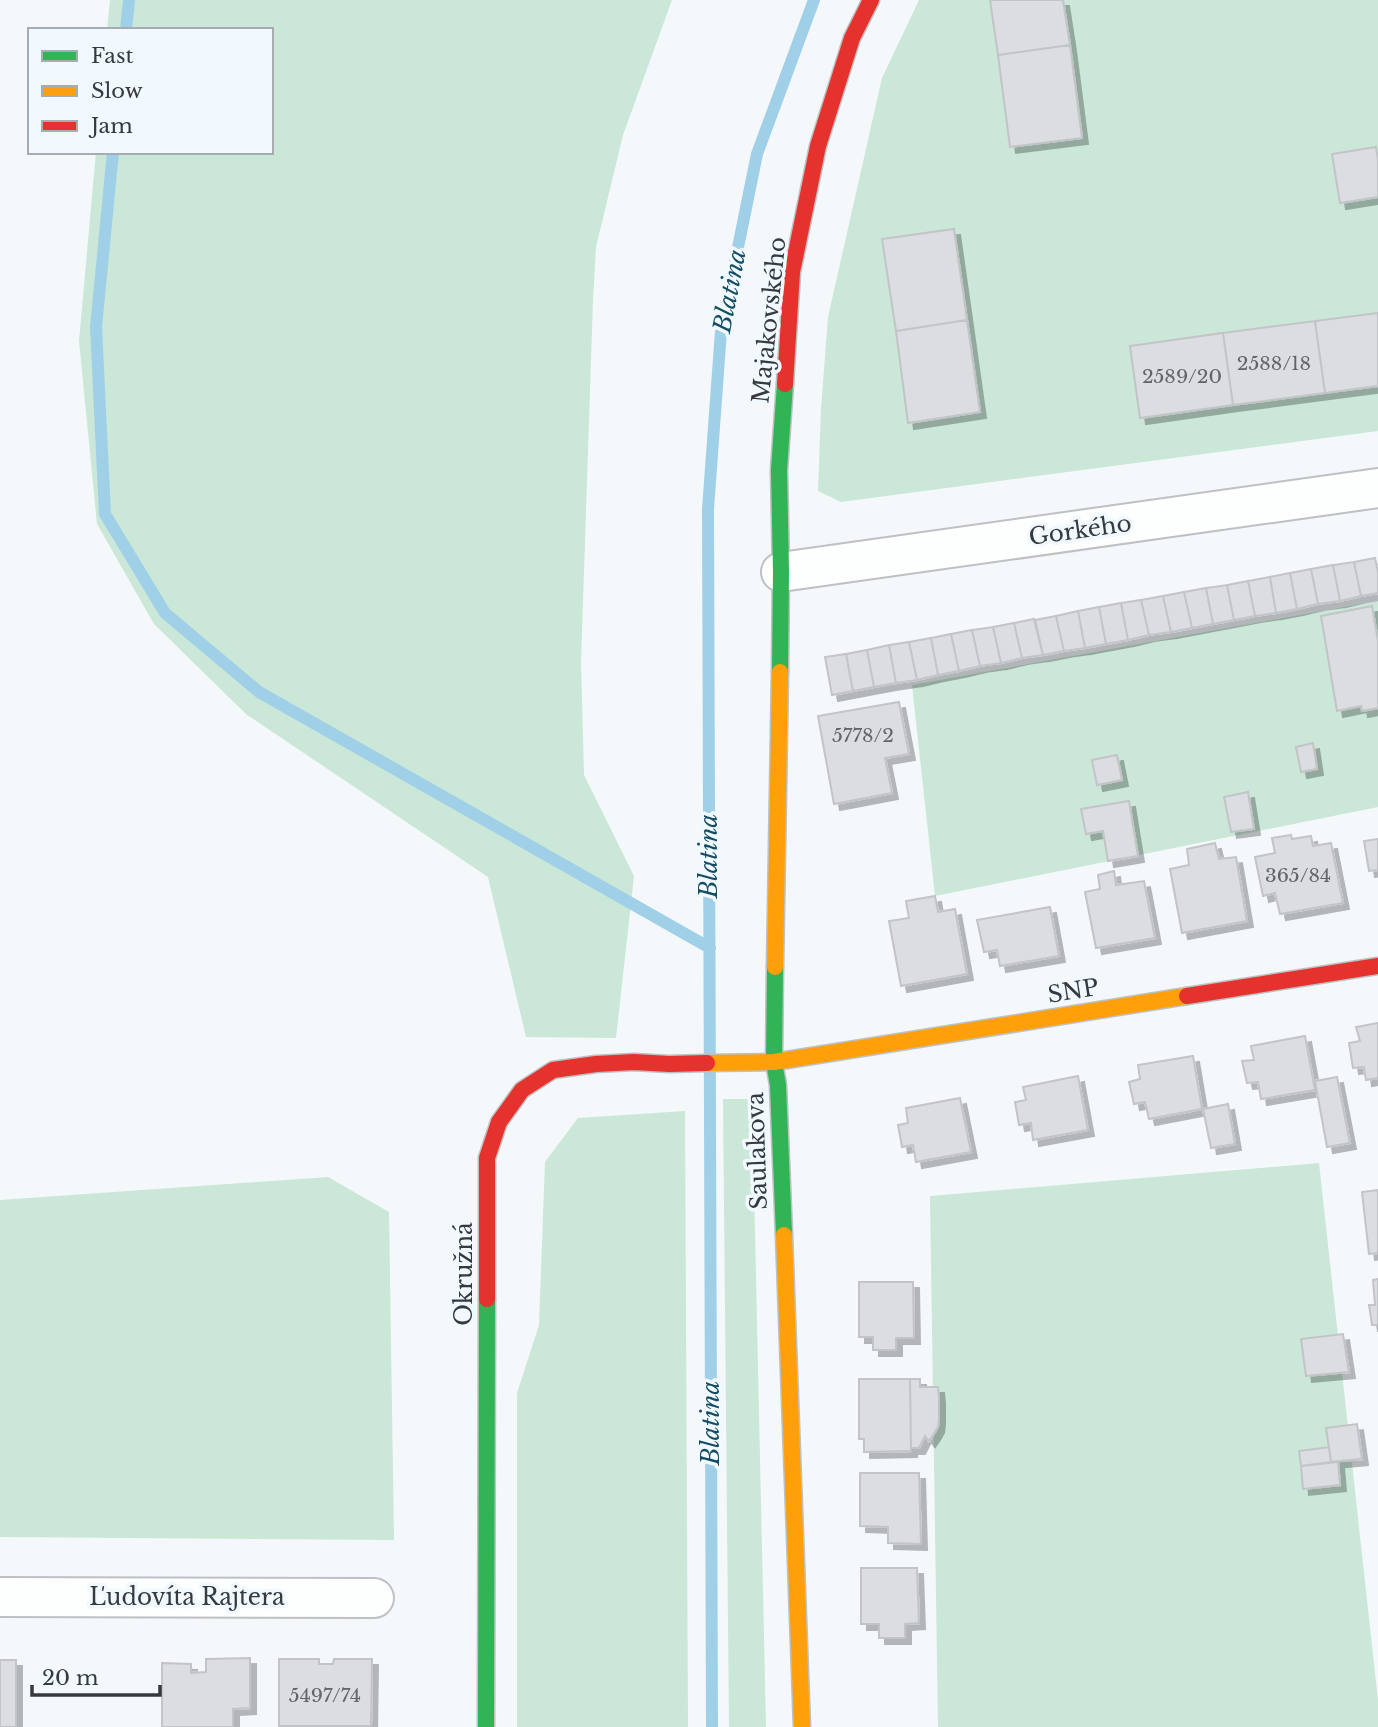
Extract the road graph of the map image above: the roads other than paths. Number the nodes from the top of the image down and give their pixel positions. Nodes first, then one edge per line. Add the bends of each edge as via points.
1 (871, 0) edge
2 (1378, 488) edge
3 (781, 572) junction
4 (1378, 966) edge
5 (775, 1062) junction
6 (0, 1597) edge
7 (374, 1598) dead end
8 (485, 1727) edge
9 (802, 1727) edge

1 - 3 street, Majakovského via 852,38 818,146 792,272 779,470
2 - 3 street, Gorkého
3 - 5 street, Saulakova
4 - 5 street, SNP
5 - 8 street, Okružná via 634,1062 553,1070 522,1090 499,1122 487,1158
5 - 9 street, Saulakova
6 - 7 street, Ľudovíta Rajtera

